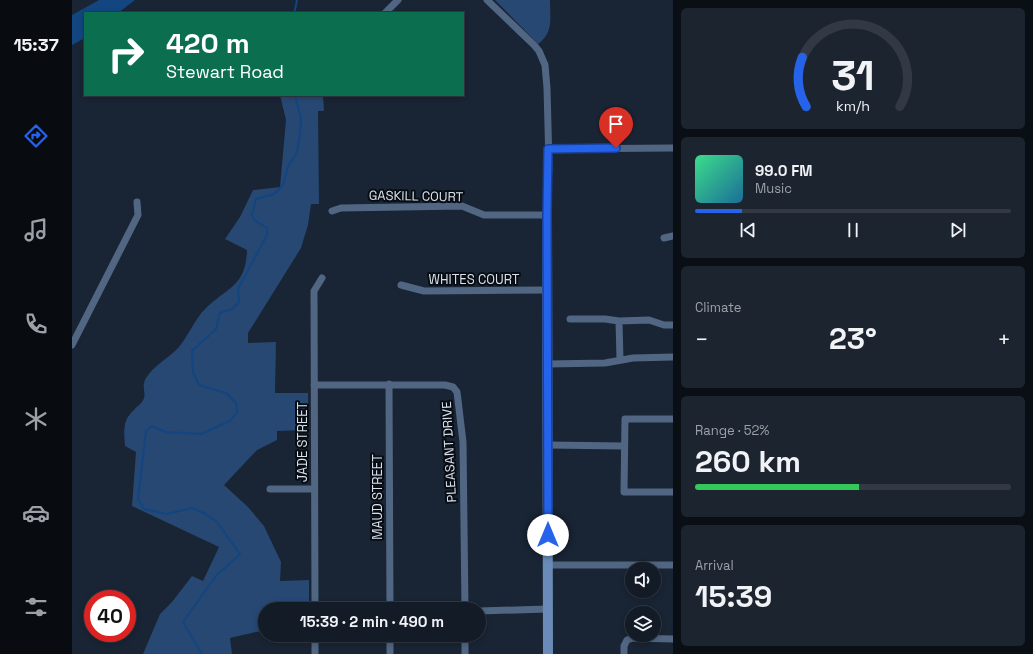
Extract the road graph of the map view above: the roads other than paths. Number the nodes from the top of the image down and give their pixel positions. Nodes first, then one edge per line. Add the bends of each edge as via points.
1 (398, 0) edge
2 (487, 0) edge
3 (386, 12) edge
4 (673, 148) edge
5 (548, 149) junction
6 (137, 202) dead end
7 (332, 211) dead end
8 (547, 215) junction
9 (673, 236) edge
10 (664, 238) dead end
11 (322, 278) dead end
12 (401, 285) dead end
13 (548, 290) junction
14 (570, 319) dead end
15 (619, 321) junction
16 (673, 325) edge
17 (72, 345) edge
18 (673, 357) edge
19 (620, 360) junction
20 (548, 364) junction
21 (389, 384) junction
22 (314, 385) junction
23 (673, 420) edge
24 (548, 445) junction
25 (624, 446) junction
26 (270, 489) dead end
27 (314, 489) junction
28 (673, 492) edge
29 (548, 564) junction
30 (673, 565) edge
31 (315, 602) edge
32 (390, 602) edge
33 (464, 602) edge
34 (548, 609) junction
35 (486, 611) edge
36 (673, 639) edge
37 (315, 642) edge
38 (390, 642) edge
39 (465, 642) edge
40 (315, 654) edge
41 (390, 654) edge
42 (465, 654) edge
43 (548, 654) edge
44 (624, 654) edge

1 - 3 street
2 - 5 street via 534,44 544,61
4 - 5 street
5 - 8 street
6 - 17 street via 138,214
7 - 8 street, GASKILL COURT via 341,208 462,206 484,215
8 - 13 street
9 - 10 street
11 - 22 street, JADE STREET via 314,291
12 - 13 street, WHITES COURT via 424,291
13 - 20 street
14 - 15 street
15 - 16 street via 649,320
15 - 19 street
18 - 19 street
19 - 20 street via 605,363
20 - 24 street
21 - 22 street, PLEASANT DRIVE
21 - 32 street, MAUD STREET
21 - 33 street, PLEASANT DRIVE via 444,385 453,387 457,392 463,442
22 - 27 street, JADE STREET
23 - 25 street via 625,419
24 - 25 street
24 - 29 street
25 - 28 street via 624,492
26 - 27 street
27 - 31 street, JADE STREET
29 - 30 street
29 - 34 street
34 - 35 street
34 - 43 street
36 - 44 street via 633,638 627,640
37 - 40 street
38 - 41 street
39 - 42 street

